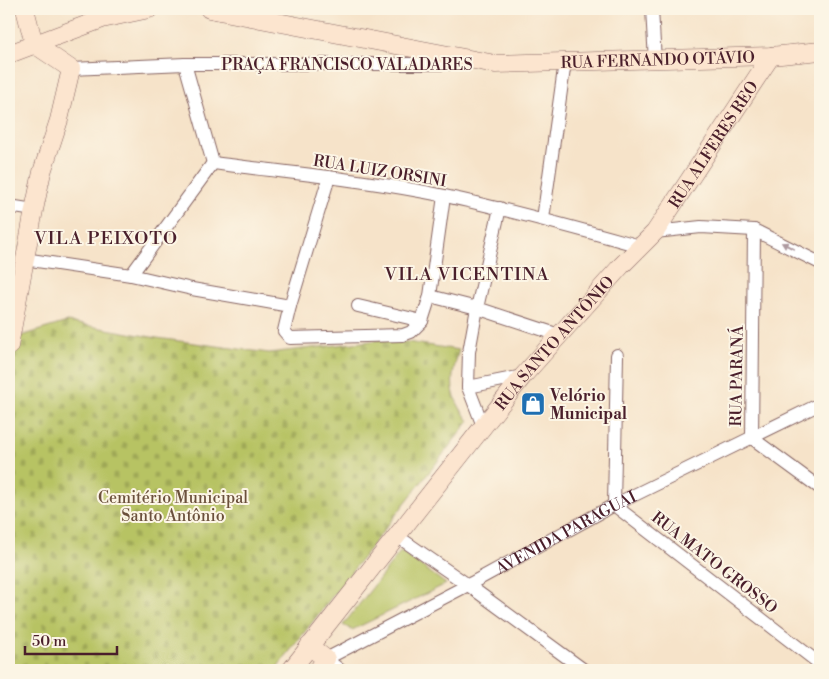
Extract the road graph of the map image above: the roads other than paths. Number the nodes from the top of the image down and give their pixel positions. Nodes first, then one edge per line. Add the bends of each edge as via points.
1 (25, 9) edge
2 (149, 9) edge
3 (209, 9) edge
4 (652, 9) edge
5 (34, 44) junction
6 (820, 51) edge
7 (9, 54) edge
8 (771, 56) junction
9 (656, 60) junction
10 (565, 62) junction
11 (185, 64) junction
12 (495, 64) junction
13 (71, 69) junction
14 (213, 163) junction
15 (329, 177) junction
16 (444, 196) junction
17 (9, 206) edge
18 (500, 208) junction
19 (34, 210) junction
20 (543, 219) junction
21 (754, 230) junction
22 (655, 232) junction
23 (640, 246) junction
24 (24, 259) junction
25 (820, 263) edge
26 (131, 275) junction
27 (430, 296) junction
28 (290, 306) junction
29 (358, 306) dead end
30 (477, 308) junction
31 (422, 321) junction
32 (559, 335) junction
33 (9, 346) edge
34 (617, 355) dead end
35 (523, 376) junction
36 (468, 387) junction
37 (820, 404) edge
38 (483, 426) junction
39 (752, 438) junction
40 (820, 488) edge
41 (614, 505) junction
42 (397, 536) junction
43 (468, 585) junction
44 (309, 646) junction
45 (820, 664) edge
46 (322, 665) edge
47 (291, 670) edge
48 (340, 670) edge
49 (584, 670) edge

1 - 5 street
2 - 5 street via 102,19
3 - 12 street, PRAÇA FRANCISCO VALADARES
4 - 9 street
5 - 7 street
5 - 13 street
6 - 8 street, RUA FERNANDO OTÁVIO
8 - 9 street, RUA FERNANDO OTÁVIO
8 - 22 street, RUA ALFERES REO
9 - 10 street, RUA FERNANDO OTÁVIO
10 - 12 street, RUA FERNANDO OTÁVIO
10 - 20 street
11 - 12 street, PRAÇA FRANCISCO VALADARES
11 - 13 street, PRAÇA FRANCISCO VALADARES
11 - 14 street
13 - 19 street
14 - 15 street, RUA LUIZ ORSINI
14 - 26 street
15 - 16 street, RUA LUIZ ORSINI
15 - 28 street
16 - 18 street, RUA LUIZ ORSINI
16 - 27 street
17 - 19 street
18 - 20 street, RUA LUIZ ORSINI
18 - 30 street
19 - 24 street
20 - 23 street, RUA LUIZ ORSINI
21 - 22 street via 702,227
25 -> 21 street
21 - 39 street, RUA PARANÁ
22 - 23 street, RUA SANTO ANTÔNIO
23 - 32 street, RUA SANTO ANTÔNIO
24 - 26 street
24 - 33 street
26 - 28 street
27 - 30 street
27 - 31 street
28 - 31 street via 284,331 287,336 295,338 403,334 411,332
29 - 31 street
30 - 32 street
30 - 36 street via 469,352
32 - 35 street, RUA SANTO ANTÔNIO
34 - 41 street
35 - 36 street
35 - 38 street, RUA SANTO ANTÔNIO
36 - 38 street
37 - 39 street, AVENIDA PARAGUAI
38 - 42 street, RUA SANTO ANTÔNIO
39 - 40 street, RUA PARANÁ
39 - 41 street, AVENIDA PARAGUAI
41 - 43 street, AVENIDA PARAGUAI
41 - 45 street, RUA MATO GROSSO
42 - 43 street
42 - 44 street, RUA SANTO ANTÔNIO
43 - 46 street, AVENIDA PARAGUAI
43 - 49 street
44 - 46 street
44 - 47 street
46 - 48 street

